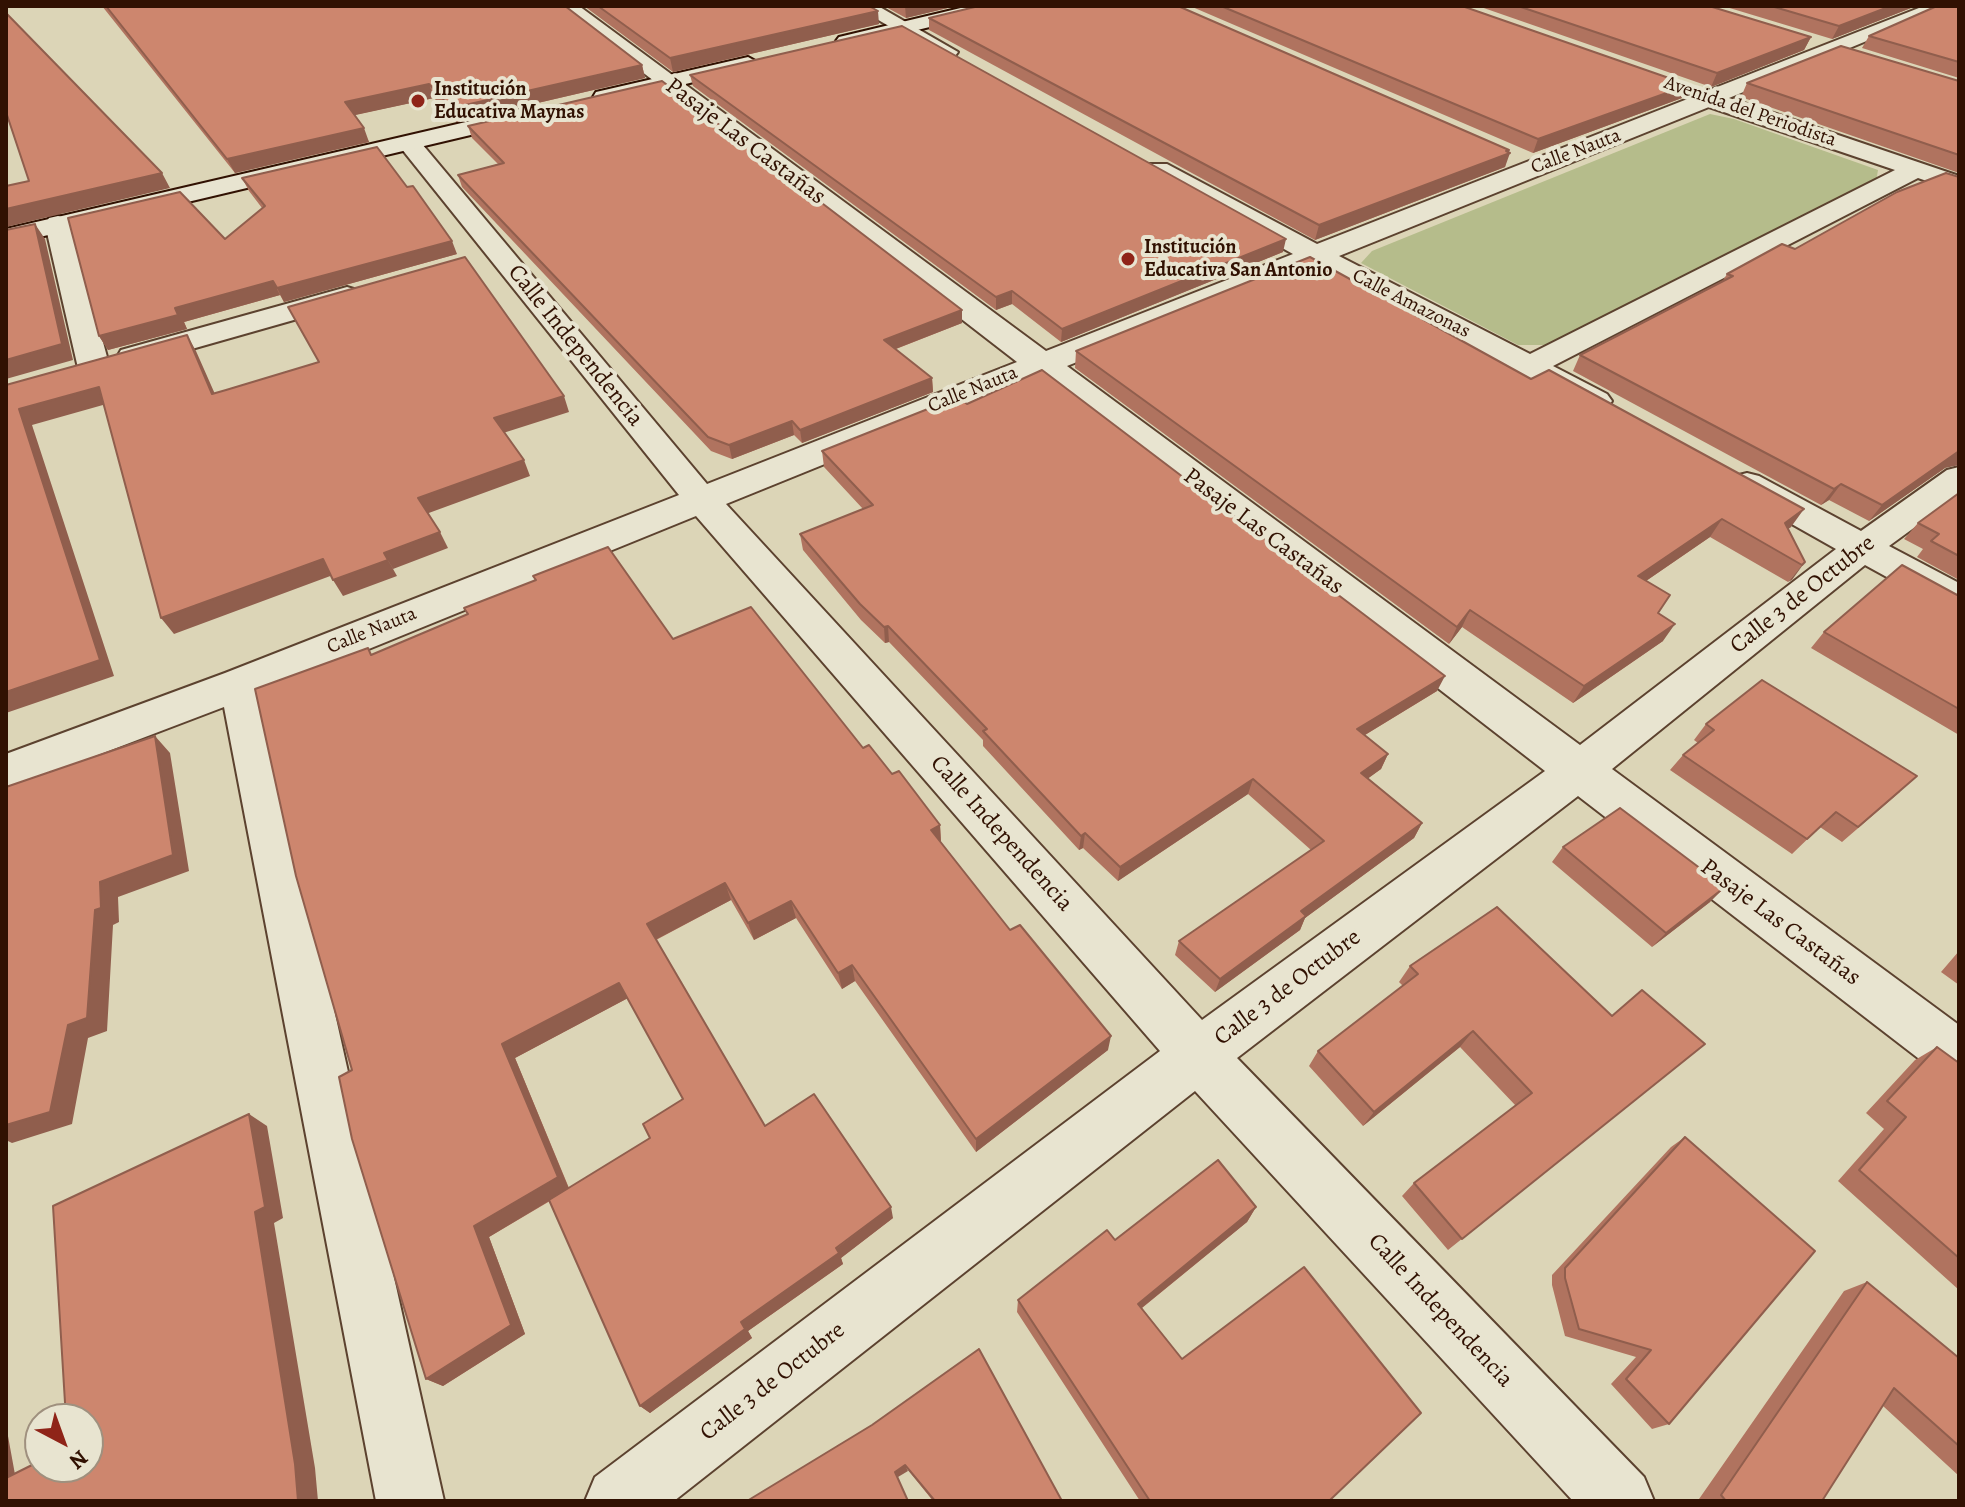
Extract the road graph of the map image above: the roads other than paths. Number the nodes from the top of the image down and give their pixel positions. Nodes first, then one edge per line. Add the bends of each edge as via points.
1 (567, 6) edge
2 (864, 6) edge
3 (994, 6) edge
4 (1938, 6) edge
5 (1959, 13) edge
6 (903, 28) junction
7 (829, 45) edge
8 (769, 58) edge
9 (972, 66) edge
10 (665, 82) junction
11 (1697, 94) junction
12 (575, 104) edge
13 (545, 111) edge
14 (409, 143) junction
15 (1137, 157) edge
16 (1917, 169) junction
17 (1959, 184) edge
18 (58, 224) junction
19 (6, 237) edge
20 (500, 253) junction
21 (1316, 255) junction
22 (470, 262) edge
23 (379, 287) edge
24 (1040, 363) junction
25 (1532, 365) junction
26 (94, 368) junction
27 (64, 376) edge
28 (1614, 411) edge
29 (1725, 471) edge
30 (1959, 478) edge
31 (700, 498) junction
32 (1863, 547) junction
33 (1959, 600) edge
34 (240, 684) junction
35 (1578, 771) junction
36 (6, 772) edge
37 (1198, 1055) junction
38 (1959, 1057) edge
39 (410, 1501) edge
40 (619, 1501) edge
41 (1620, 1501) edge

1 - 10 street, Pasaje Las Castañas
2 - 6 street
3 - 6 street
4 - 5 street
4 - 11 street, Calle Nauta via 1834,49
6 - 7 street
6 - 9 street
8 - 10 street
10 - 12 street
10 - 24 street, Pasaje Las Castañas
11 - 16 street, Avenida del Periodista
11 - 21 street, Calle Nauta via 1524,161
13 - 14 street
14 - 18 street
14 - 20 street, Calle Independencia
15 - 21 street, Calle Amazonas
16 - 17 street, Avenida del Periodista
16 - 25 street
18 - 19 street
18 - 26 street
20 - 22 street
20 - 31 street, Calle Independencia
21 - 24 street, Calle Nauta
21 - 25 street, Calle Amazonas
23 - 26 street
24 - 31 street, Calle Nauta
24 - 35 street, Pasaje Las Castañas
25 - 28 street, Calle Amazonas
26 - 27 street
29 - 32 street
30 - 32 street, Calle 3 de Octubre
31 - 34 street, Calle Nauta
31 - 37 street, Calle Independencia
32 - 33 street
32 - 35 street, Calle 3 de Octubre
34 - 36 street, Calle Nauta
34 - 39 street
35 - 37 street, Calle 3 de Octubre
35 - 38 street, Pasaje Las Castañas
37 - 40 street, Calle 3 de Octubre
37 - 41 street, Calle Independencia

